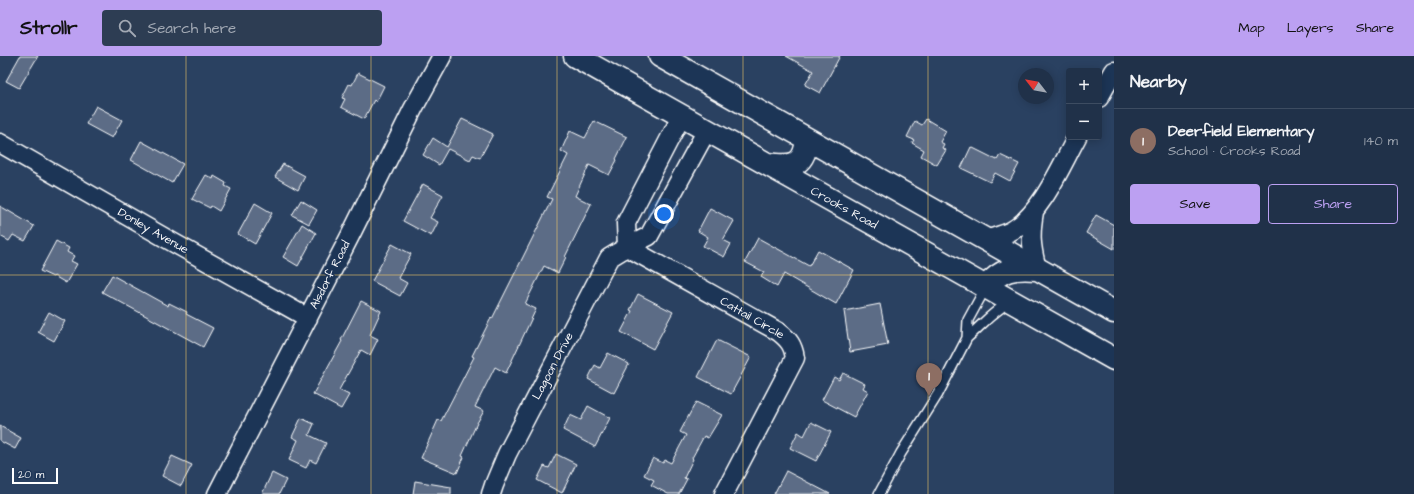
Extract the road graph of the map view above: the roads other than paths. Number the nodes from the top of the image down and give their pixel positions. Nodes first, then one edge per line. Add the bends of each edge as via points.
1 (442, 56) edge
2 (575, 56) edge
3 (660, 56) edge
4 (1114, 71) edge
5 (1102, 93) edge
6 (682, 115) junction
7 (707, 130) junction
8 (807, 140) junction
9 (1075, 140) edge
10 (0, 143) edge
11 (765, 164) junction
12 (1034, 212) junction
13 (985, 240) junction
14 (627, 247) junction
15 (1037, 269) junction
16 (986, 287) junction
17 (1011, 302) junction
18 (1114, 312) edge
19 (308, 318) junction
20 (967, 338) junction
21 (1114, 359) edge
22 (217, 494) edge
23 (491, 494) edge
24 (724, 494) edge
25 (879, 494) edge

1 - 19 street, Alsdorf Road
2 - 6 main road, Crooks Road
3 - 8 main road
4 - 5 street
6 - 7 main road, Crooks Road
6 - 14 street via 626,223
7 - 11 main road, Crooks Road
7 - 14 street, Lagoon Drive via 648,236
8 - 11 main road via 802,158 795,163 785,167
8 - 13 main road
9 - 12 street
10 - 19 street, Donley Avenue
11 - 16 main road, Crooks Road
12 - 13 street via 1012,231
12 - 15 street via 1030,230
13 - 15 main road
14 - 23 street, Lagoon Drive via 609,258 507,454
14 - 24 street, Cattail Circle via 779,332 792,344 794,358
15 - 16 main road via 1010,269 994,278
15 - 18 main road
16 - 17 main road, Crooks Road
16 - 20 lane via 968,320
17 - 20 lane via 1001,307
17 - 21 main road, Crooks Road
19 - 22 street, Alsdorf Road
20 - 25 lane via 938,394

